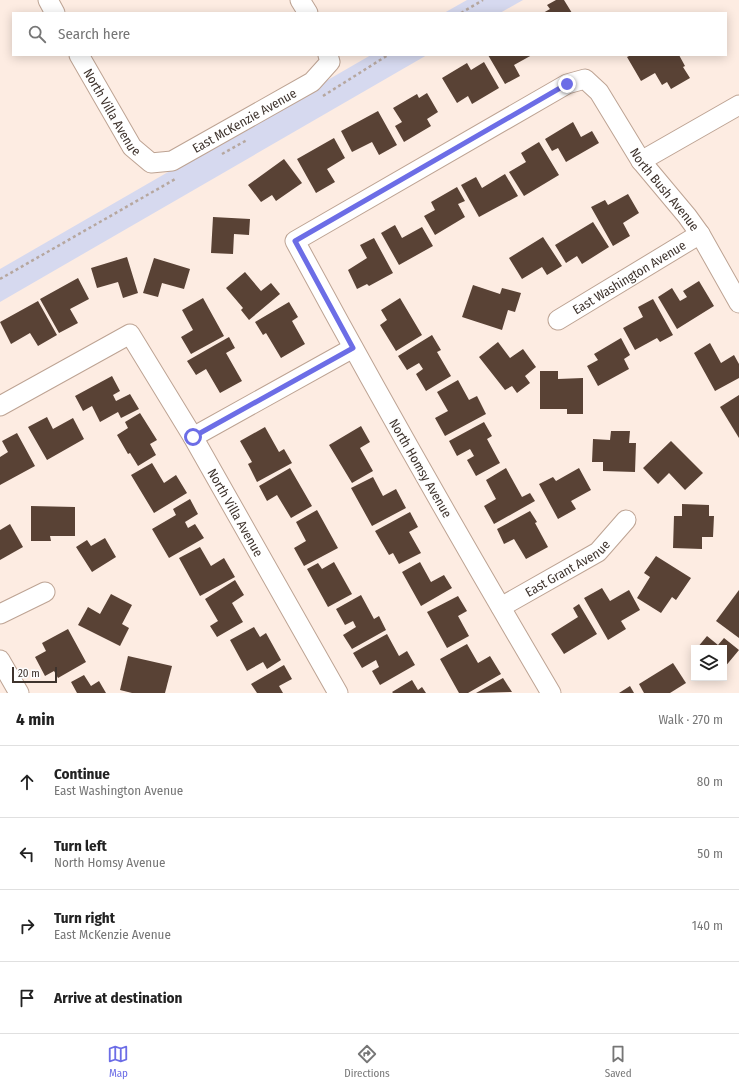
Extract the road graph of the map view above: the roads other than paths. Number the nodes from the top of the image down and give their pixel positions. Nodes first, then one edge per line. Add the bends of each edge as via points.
1 (48, 0) edge
2 (300, 0) edge
3 (54, 12) edge
4 (307, 12) edge
5 (80, 56) edge
6 (329, 59) edge
7 (739, 105) edge
8 (641, 161) junction
9 (151, 164) joint
10 (700, 234) junction
11 (295, 241) joint
12 (739, 303) edge
13 (558, 320) dead end
14 (353, 348) junction
15 (0, 406) edge
16 (193, 437) junction
17 (626, 520) dead end
18 (45, 592) dead end
19 (500, 607) junction
20 (0, 614) edge
21 (0, 660) edge
22 (19, 693) edge
23 (338, 693) edge
24 (552, 693) edge

1 - 3 street
2 - 4 street
5 - 9 street, North Villa Avenue via 132,148
6 - 9 street, East McKenzie Avenue via 312,82 172,161
7 - 8 street
8 - 10 street, North Bush Avenue
8 - 11 street, North Bush Avenue via 599,92 585,79 567,84
10 - 12 street, North Bush Avenue
10 - 13 street, East Washington Avenue
11 - 14 street, North Homsy Avenue
14 - 16 street
14 - 19 street, North Homsy Avenue
15 - 16 street, North Villa Avenue via 130,334
16 - 23 street, North Villa Avenue
17 - 19 street, East Grant Avenue via 598,552
18 - 20 street
19 - 24 street, North Homsy Avenue
21 - 22 street

